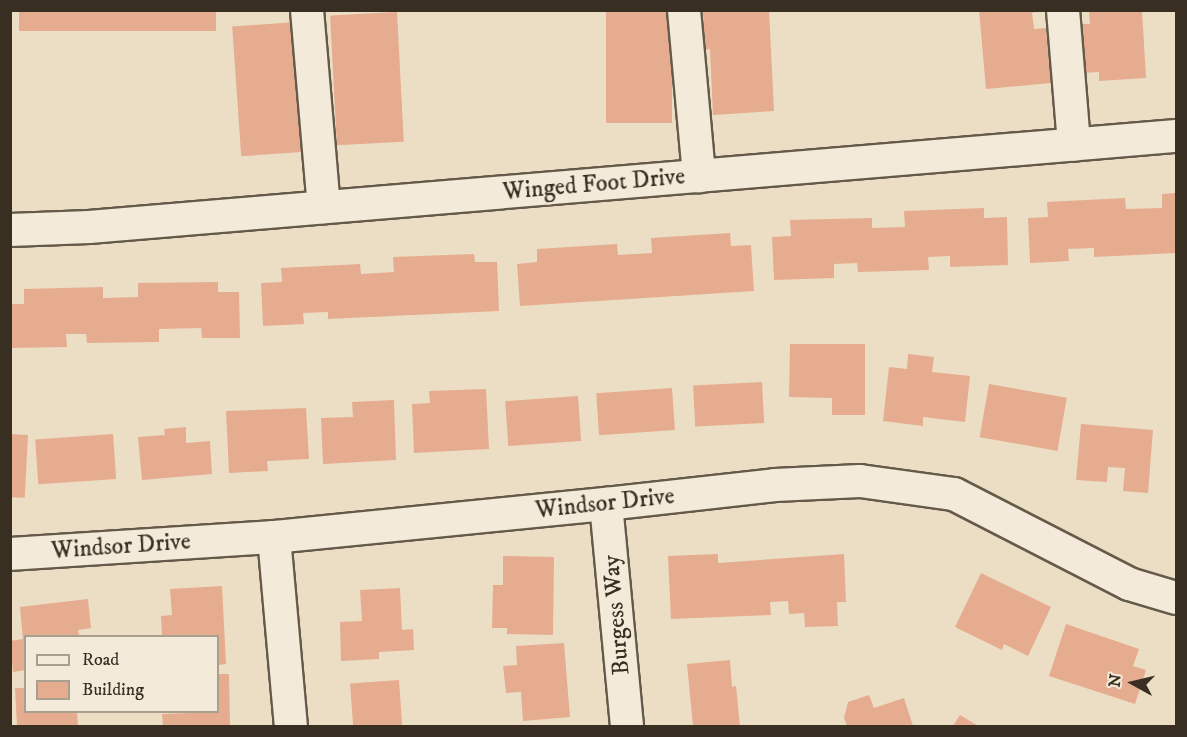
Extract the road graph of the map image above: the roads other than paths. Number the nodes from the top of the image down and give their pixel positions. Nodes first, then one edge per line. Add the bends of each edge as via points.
1 (307, 10) edge
2 (684, 10) edge
3 (1063, 10) edge
4 (1176, 136) edge
5 (1074, 144) junction
6 (699, 176) junction
7 (324, 207) junction
8 (10, 230) edge
9 (606, 504) junction
10 (274, 537) junction
11 (10, 554) edge
12 (1176, 598) edge
13 (291, 726) edge
14 (627, 726) edge

1 - 7 street
2 - 6 street
3 - 5 street
4 - 5 street, Winged Foot Drive
5 - 6 street, Winged Foot Drive
6 - 7 street, Winged Foot Drive
7 - 8 street, Winged Foot Drive
9 - 10 street, Windsor Drive
9 - 12 street, Windsor Drive via 775,485 860,481 954,494 1129,584
9 - 14 street, Burgess Way
10 - 11 street, Windsor Drive
10 - 13 street

